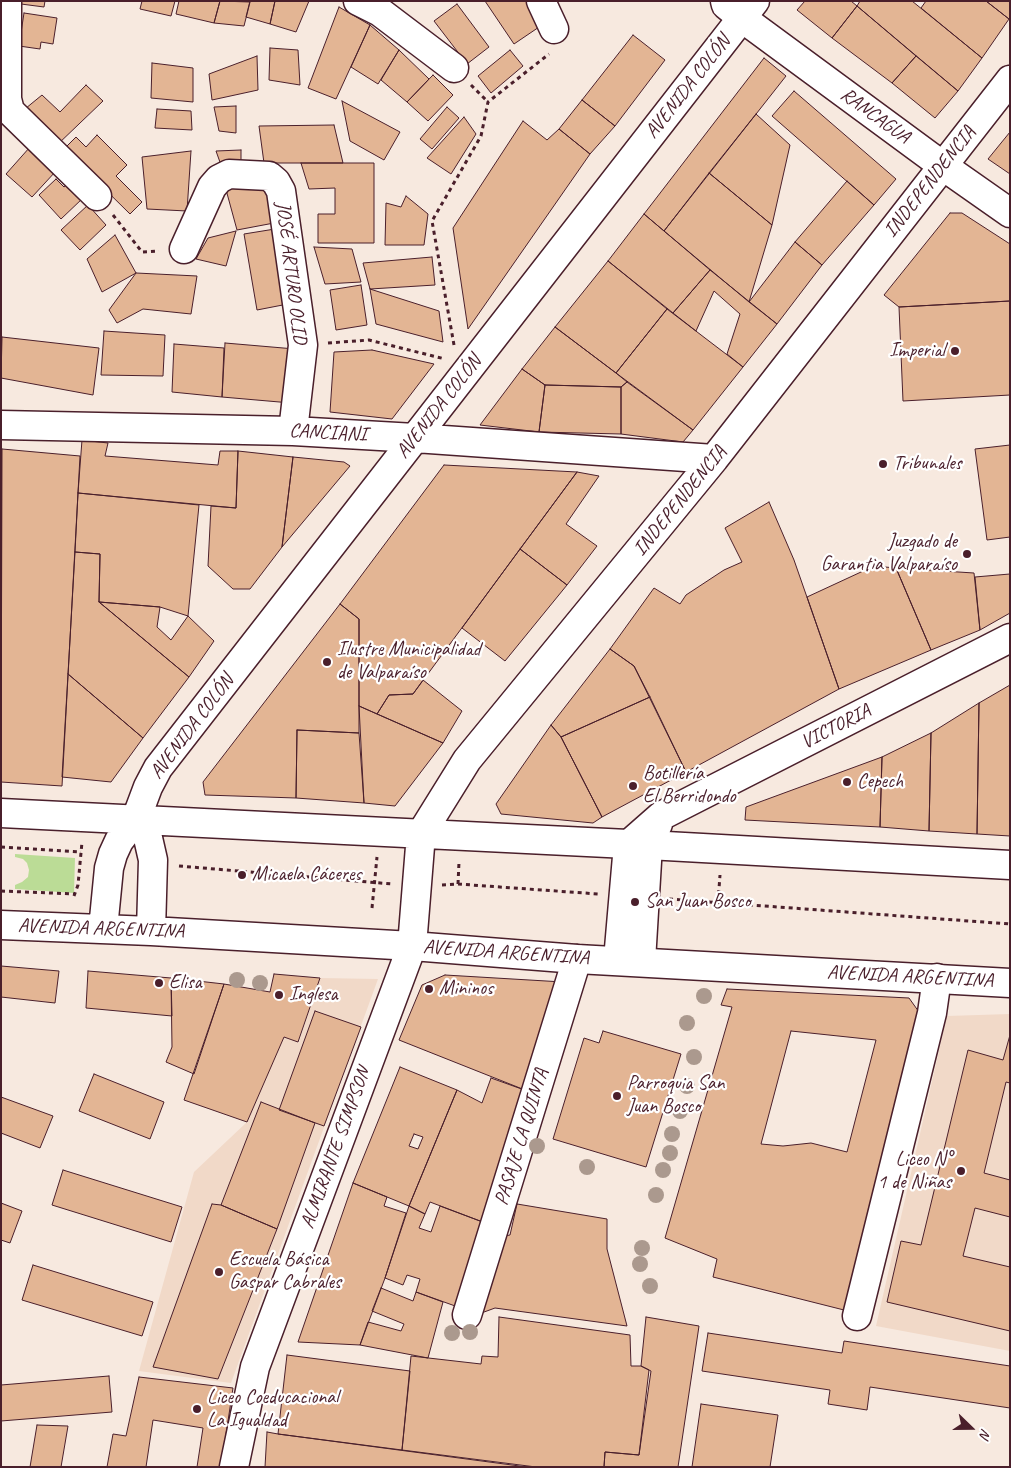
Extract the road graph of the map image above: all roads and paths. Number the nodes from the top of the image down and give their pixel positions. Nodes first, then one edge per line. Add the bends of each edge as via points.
1 (7, 1) edge
2 (541, 1) edge
3 (373, 5) edge
4 (741, 7) edge
5 (554, 29) joint
6 (454, 68) dead end
7 (1010, 80) edge
8 (943, 166) junction
9 (97, 196) joint
10 (1010, 213) edge
11 (184, 249) joint
12 (303, 345) junction
13 (462, 366) junction
14 (1, 425) edge
15 (293, 430) junction
16 (415, 438) junction
17 (714, 459) junction
18 (1010, 638) edge
19 (1, 813) edge
20 (88, 817) junction
21 (136, 819) junction
22 (421, 834) junction
23 (638, 845) junction
24 (1, 847) edge
25 (81, 852) junction
26 (377, 856) dead end
27 (459, 857) dead end
28 (1010, 865) edge
29 (175, 866) dead end
30 (374, 882) junction
31 (395, 884) dead end
32 (458, 884) junction
33 (439, 885) dead end
34 (1, 891) edge
35 (601, 894) dead end
36 (666, 899) dead end
37 (372, 908) dead end
38 (1010, 924) edge
39 (9, 925) edge
40 (103, 928) junction
41 (151, 931) junction
42 (412, 946) junction
43 (577, 959) junction
44 (629, 961) junction
45 (937, 978) junction
46 (1010, 983) edge
47 (467, 1315) dead end
48 (857, 1316) dead end
49 (234, 1467) edge

1 - 9 main road via 7,99 10,111
2 - 5 main road
3 - 6 main road
4 - 8 main road, RANCAGUA
4 - 13 main road, AVENIDA COLÓN
5 - 13 path via 552,52 488,102 482,136 432,221
7 - 8 main road, INDEPENDENCIA
8 - 10 main road, RANCAGUA
8 - 17 main road, INDEPENDENCIA
9 - 11 path via 142,252
11 - 12 main road, JOSÉ ARTURO OLID via 212,187 219,179 229,174 269,176 281,191
12 - 13 path via 369,340
12 - 15 main road, JOSÉ ARTURO OLID
13 - 16 main road, AVENIDA COLÓN
14 - 15 main road, CANCIANI
15 - 16 main road, CANCIANI
16 - 17 main road, CANCIANI
16 - 21 main road, AVENIDA COLÓN via 158,768
17 - 22 main road, INDEPENDENCIA via 467,760
18 - 23 main road, VICTORIA via 662,816
19 - 20 main road
20 - 21 main road
20 - 25 path
21 - 22 main road
21 - 40 main road, AVENIDA COLÓN via 113,854
21 - 41 main road via 152,850
22 - 23 main road
22 - 42 main road, INDEPENDENCIA
23 - 28 main road
23 - 44 main road
24 - 25 path
25 - 34 path via 75,895
26 - 30 path
27 - 32 path
29 - 30 path
30 - 31 path
30 - 37 path
32 - 33 path
32 - 35 path
36 - 38 path
39 - 40 main road, AVENIDA ARGENTINA
40 - 41 main road, AVENIDA ARGENTINA
41 - 42 main road, AVENIDA ARGENTINA
42 - 43 main road, AVENIDA ARGENTINA
42 - 49 main road, ALMIRANTE SIMPSON via 255,1367
43 - 44 main road, AVENIDA ARGENTINA
43 - 47 main road, PASAJE LA QUINTA
44 - 45 main road, AVENIDA ARGENTINA
45 - 46 main road, AVENIDA ARGENTINA
45 - 48 main road via 932,1013

